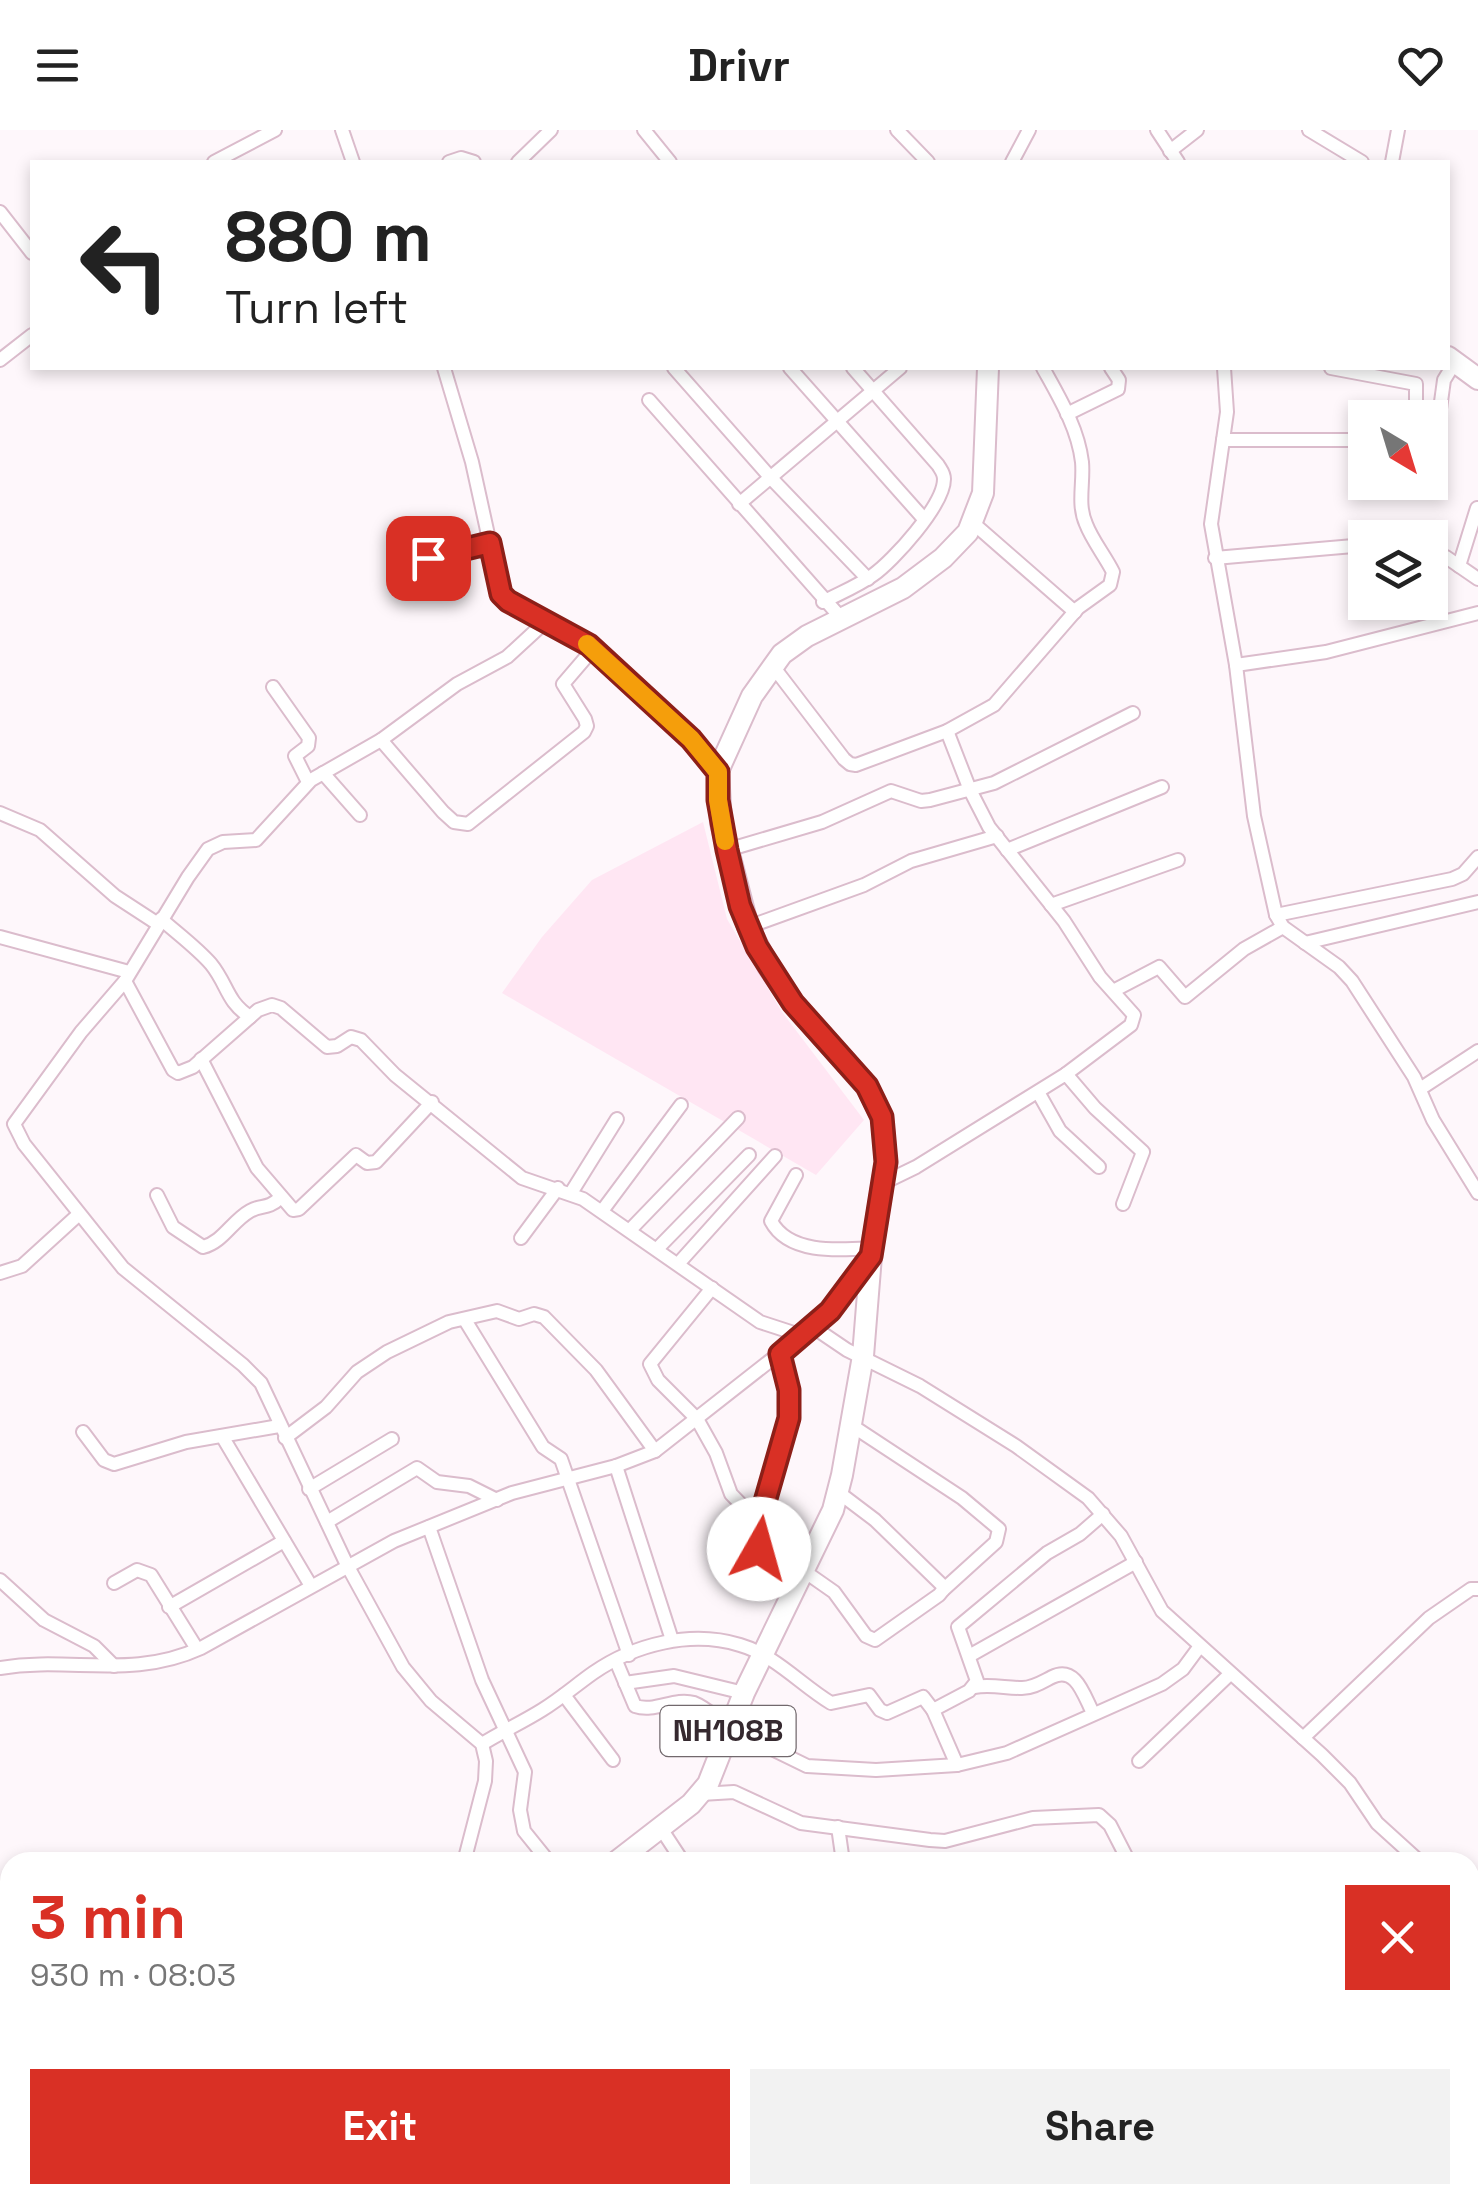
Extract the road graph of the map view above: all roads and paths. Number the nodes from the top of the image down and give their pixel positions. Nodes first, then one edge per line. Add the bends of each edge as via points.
1 (275, 130) edge
2 (342, 130) edge
3 (551, 130) edge
4 (644, 130) edge
5 (897, 130) edge
6 (1028, 130) edge
7 (1157, 130) edge
8 (1197, 130) edge
9 (1310, 130) edge
10 (1398, 130) edge
11 (1174, 157) edge
12 (218, 160) edge
13 (352, 160) edge
14 (520, 160) edge
15 (666, 160) edge
16 (926, 160) edge
17 (1013, 160) edge
18 (1359, 160) edge
19 (1392, 160) edge
20 (0, 212) edge
21 (30, 250) edge
22 (30, 337) edge
23 (0, 360) edge
24 (1451, 360) edge
25 (450, 370) edge
26 (676, 370) edge
27 (792, 370) edge
28 (855, 370) edge
29 (897, 370) edge
30 (988, 370) edge
31 (1044, 370) edge
32 (1112, 370) edge
33 (1224, 370) edge
34 (1342, 370) edge
35 (1448, 370) edge
36 (1478, 379) edge
37 (872, 389) junction
38 (649, 400) dead end
39 (1067, 414) junction
40 (835, 420) junction
41 (1223, 440) junction
42 (1348, 440) edge
43 (770, 477) junction
44 (739, 504) junction
45 (1478, 508) edge
46 (924, 518) junction
47 (973, 523) junction
48 (490, 543) junction
49 (1348, 546) edge
50 (1215, 558) junction
51 (1448, 560) edge
52 (398, 566) dead end
53 (1459, 566) junction
54 (868, 578) junction
55 (1478, 579) edge
56 (823, 602) junction
57 (1075, 612) junction
58 (1478, 613) edge
59 (842, 620) junction
60 (544, 623) junction
61 (593, 650) junction
62 (772, 664) junction
63 (1236, 665) junction
64 (273, 687) dead end
65 (1134, 714) dead end
66 (947, 731) junction
67 (382, 740) junction
68 (718, 772) junction
69 (323, 773) junction
70 (308, 782) junction
71 (1162, 787) dead end
72 (970, 790) junction
73 (0, 813) edge
74 (360, 816) dead end
75 (996, 836) junction
76 (727, 850) junction
77 (1007, 850) junction
78 (1478, 857) edge
79 (1178, 860) dead end
80 (1478, 902) edge
81 (1051, 905) junction
82 (1280, 921) junction
83 (160, 922) junction
84 (748, 927) junction
85 (0, 938) edge
86 (1305, 943) junction
87 (127, 976) junction
88 (1113, 992) junction
89 (250, 1017) junction
90 (1478, 1051) edge
91 (202, 1060) junction
92 (1066, 1074) junction
93 (1420, 1089) junction
94 (1038, 1092) junction
95 (432, 1102) junction
96 (681, 1105) dead end
97 (617, 1118) dead end
98 (738, 1118) dead end
99 (749, 1155) dead end
100 (775, 1156) dead end
101 (1099, 1167) dead end
102 (796, 1175) dead end
103 (883, 1183) junction
104 (564, 1191) junction
105 (157, 1194) dead end
106 (1478, 1194) edge
107 (280, 1198) junction
108 (1123, 1204) dead end
109 (602, 1211) junction
110 (78, 1215) junction
111 (630, 1230) junction
112 (522, 1238) dead end
113 (657, 1248) junction
114 (872, 1252) junction
115 (678, 1264) junction
116 (0, 1273) edge
117 (712, 1288) junction
118 (465, 1320) junction
119 (808, 1332) junction
120 (780, 1354) junction
121 (863, 1356) junction
122 (697, 1419) junction
123 (851, 1425) junction
124 (83, 1432) dead end
125 (282, 1432) junction
126 (222, 1436) junction
127 (392, 1439) dead end
128 (655, 1451) junction
129 (616, 1466) junction
130 (568, 1478) junction
131 (309, 1489) junction
132 (838, 1492) junction
133 (496, 1500) junction
134 (1103, 1514) junction
135 (327, 1522) junction
136 (758, 1523) junction
137 (429, 1528) junction
138 (284, 1541) junction
139 (1136, 1562) junction
140 (347, 1565) junction
141 (804, 1570) junction
142 (0, 1580) edge
143 (114, 1582) dead end
144 (311, 1586) junction
145 (1478, 1589) edge
146 (943, 1590) junction
147 (169, 1607) junction
148 (672, 1640) junction
149 (1200, 1646) junction
150 (197, 1650) junction
151 (764, 1655) junction
152 (968, 1656) junction
153 (622, 1658) junction
154 (114, 1666) junction
155 (0, 1668) edge
156 (1230, 1674) junction
157 (624, 1683) junction
158 (974, 1687) junction
159 (744, 1693) junction
160 (564, 1695) junction
161 (933, 1710) junction
162 (1093, 1714) junction
163 (504, 1730) junction
164 (728, 1731) junction
165 (1303, 1738) junction
166 (482, 1744) junction
167 (613, 1760) dead end
168 (1138, 1761) dead end
169 (957, 1765) junction
170 (700, 1794) junction
171 (660, 1827) junction
172 (838, 1827) junction
173 (467, 1852) edge
174 (540, 1852) edge
175 (629, 1852) edge
176 (676, 1852) edge
177 (842, 1852) edge
178 (1124, 1852) edge
179 (1407, 1852) edge

1 - 12 street
2 - 13 street
3 - 14 street
4 - 15 street
5 - 16 street
6 - 17 street
7 - 11 street
8 - 11 street
9 - 18 street
10 - 19 street
20 - 21 street
22 - 23 street
24 - 36 highway
25 - 48 street
26 - 43 street
27 - 40 street
28 - 37 street
29 - 37 street
30 - 47 highway, NH108B via 983,493
31 - 39 street
32 - 39 street via 1118,388
33 - 41 street
34 - 35 street via 1416,384 1416,410 1431,415 1440,408
37 - 40 street
37 - 46 street via 944,475
38 - 44 street
39 - 57 street via 1082,464 1086,524 1114,578
40 - 43 street
40 - 46 street
41 - 42 street
41 - 50 street via 1212,512
43 - 44 street
43 - 54 street
44 - 56 street
45 - 53 street
46 - 54 street via 891,561
47 - 57 street
47 - 59 highway, NH108B via 924,574
48 - 52 street
48 - 60 street via 501,594
49 - 50 street
50 - 63 street
51 - 53 street
53 - 55 street
54 - 56 street
56 - 59 street
57 - 66 street via 1004,697
58 - 63 street via 1326,652
59 - 62 highway, NH108B via 792,645
60 - 61 street
60 - 67 street via 507,657 457,684
61 - 67 street via 563,684 585,720 584,732 468,824 454,822
61 - 68 street
62 - 66 street via 850,764
62 - 68 highway, NH108B
63 - 82 street via 1248,783
64 - 70 street via 310,738 296,756
65 - 72 street
66 - 72 street
67 - 69 street
68 - 76 highway, NH108B
69 - 70 street
69 - 74 street
70 - 83 street via 256,840 208,849
71 - 77 street
72 - 75 street
72 - 76 street via 921,801 891,791 822,822
73 - 83 street via 49,836 94,879
75 - 77 street
75 - 84 street via 912,861
76 - 84 highway, NH108B
77 - 81 street
78 - 82 street via 1452,879
79 - 81 street
80 - 86 street
81 - 88 street
82 - 86 street
82 - 88 street via 1186,997 1159,967
83 - 87 street
83 - 89 street via 208,960 230,1000
84 - 103 highway, NH108B via 793,1003 875,1101 887,1146
85 - 87 street
86 - 93 street via 1352,981
87 - 91 street via 173,1070 186,1072
87 - 110 street via 14,1124
88 - 92 street via 1134,1020
89 - 91 street
89 - 95 street via 272,1005 327,1047 356,1037
90 - 93 street
91 - 107 street via 257,1168
92 - 94 street
92 - 108 street via 1143,1152
93 - 106 street
94 - 101 street via 1060,1131
94 - 103 street
95 - 104 street via 522,1178
95 - 107 street via 376,1162 353,1158 300,1209 289,1209
96 - 109 street
97 - 104 street
98 - 111 street
99 - 113 street
100 - 115 street
102 - 114 street via 773,1213 774,1228 814,1248
103 - 114 highway, NH108B
104 - 109 street
104 - 112 street
105 - 107 street via 172,1228 203,1247 252,1209
109 - 111 street
110 - 116 street via 22,1266
110 - 125 street via 123,1268 251,1373
111 - 113 street
113 - 115 street
114 - 119 street
114 - 121 highway, NH108B
115 - 117 street
117 - 119 street via 760,1322
117 - 122 street via 650,1364
118 - 125 street via 440,1326 366,1366 326,1407
118 - 128 street via 497,1311 519,1319 544,1317 596,1370
118 - 130 street
119 - 120 street
119 - 121 street
120 - 122 street
120 - 136 street via 789,1418
121 - 123 highway, NH108B
121 - 134 street via 1016,1446
122 - 128 street
122 - 136 street via 731,1494
123 - 132 highway, NH108B
123 - 146 street via 999,1529 996,1542
124 - 126 street via 114,1464
125 - 126 street
125 - 131 street
126 - 138 street
127 - 131 street
128 - 129 street
129 - 130 street
129 - 148 street
130 - 133 street
130 - 153 street
131 - 135 street
132 - 141 highway, NH108B
132 - 146 street via 889,1532
133 - 135 street via 469,1486 437,1482 417,1468
133 - 137 street
134 - 139 street
134 - 152 street via 962,1622 958,1632
135 - 140 street
136 - 141 street via 765,1556
137 - 140 street
137 - 163 street
138 - 144 street
138 - 147 street
139 - 149 street via 1162,1611
139 - 152 street
140 - 144 street
140 - 166 street via 402,1668
141 - 146 street via 842,1600 870,1640 883,1638
141 - 151 highway, NH108B
142 - 154 street via 44,1620 94,1646
143 - 147 street via 144,1571
144 - 150 street
145 - 165 street via 1429,1618
147 - 150 street
148 - 151 street via 702,1638
148 - 153 street
149 - 156 street
149 - 162 street via 1174,1677
150 - 154 street via 154,1665
151 - 159 highway, NH108B
151 - 161 street via 831,1704 870,1695 887,1713 923,1697
152 - 158 street
153 - 157 street
153 - 160 street
154 - 155 street
156 - 165 street
156 - 168 street
157 - 159 street via 674,1676
157 - 164 street via 640,1709 693,1703
158 - 161 street
158 - 162 street via 1021,1688 1066,1674
159 - 164 highway, NH108B
160 - 163 street
160 - 167 street
161 - 169 street
162 - 169 street via 1006,1753
163 - 166 street
163 - 174 street via 525,1772 522,1823
164 - 169 street via 808,1766
164 - 170 highway, NH108B
165 - 179 street
166 - 173 street via 485,1781
170 - 171 highway, NH108B
170 - 172 street via 734,1792 793,1821
171 - 175 highway, NH108B
171 - 176 street
172 - 177 street
172 - 178 street via 945,1840 1034,1818 1099,1815

